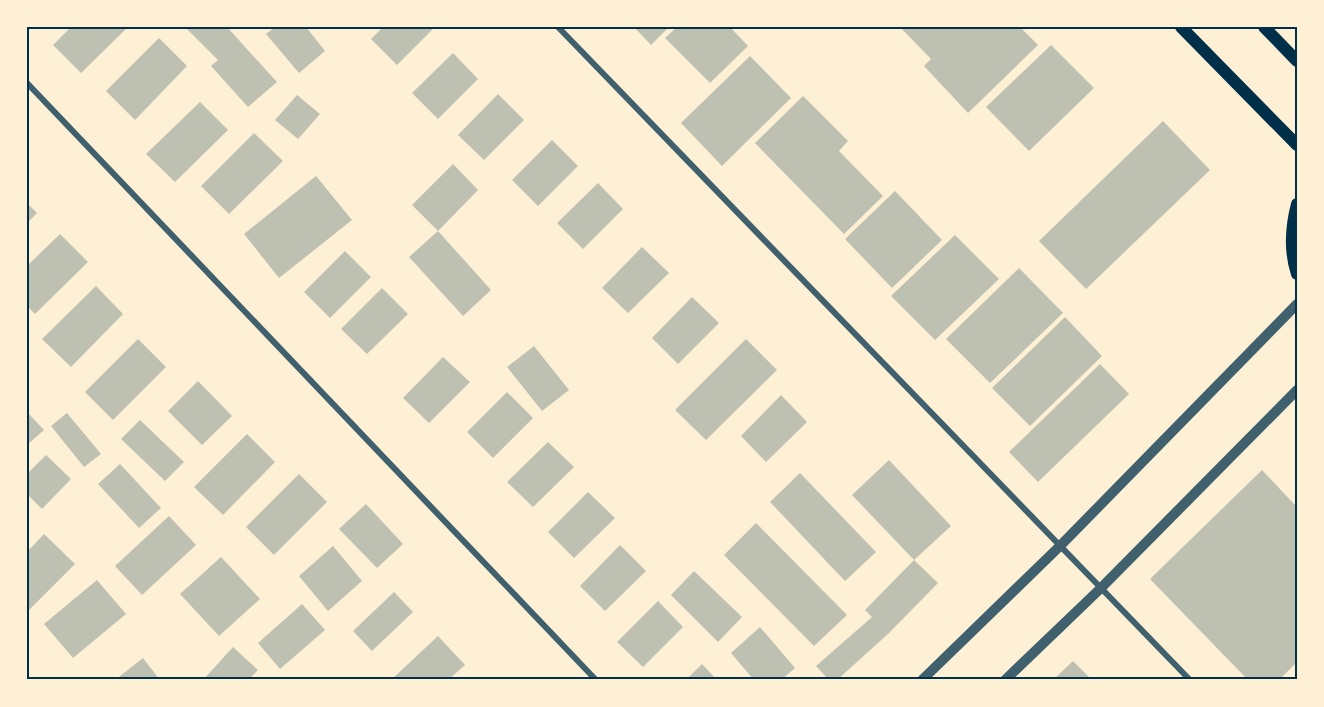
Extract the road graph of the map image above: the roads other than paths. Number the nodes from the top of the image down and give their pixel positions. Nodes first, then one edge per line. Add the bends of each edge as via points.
1 (558, 27) edge
2 (1181, 27) edge
3 (1264, 27) edge
4 (1297, 61) edge
5 (27, 83) edge
6 (1297, 145) edge
7 (1297, 204) edge
8 (1297, 274) edge
9 (1297, 304) edge
10 (1297, 390) edge
11 (1061, 545) junction
12 (1101, 588) junction
13 (596, 680) edge
14 (922, 680) edge
15 (1005, 680) edge
16 (1190, 680) edge

1 - 11 street
2 - 6 main road
3 - 4 main road
5 - 13 street
7 - 8 main road via 1291,229
9 - 11 street
10 - 12 street
11 - 12 street
11 - 14 street
12 - 15 street
12 - 16 street

